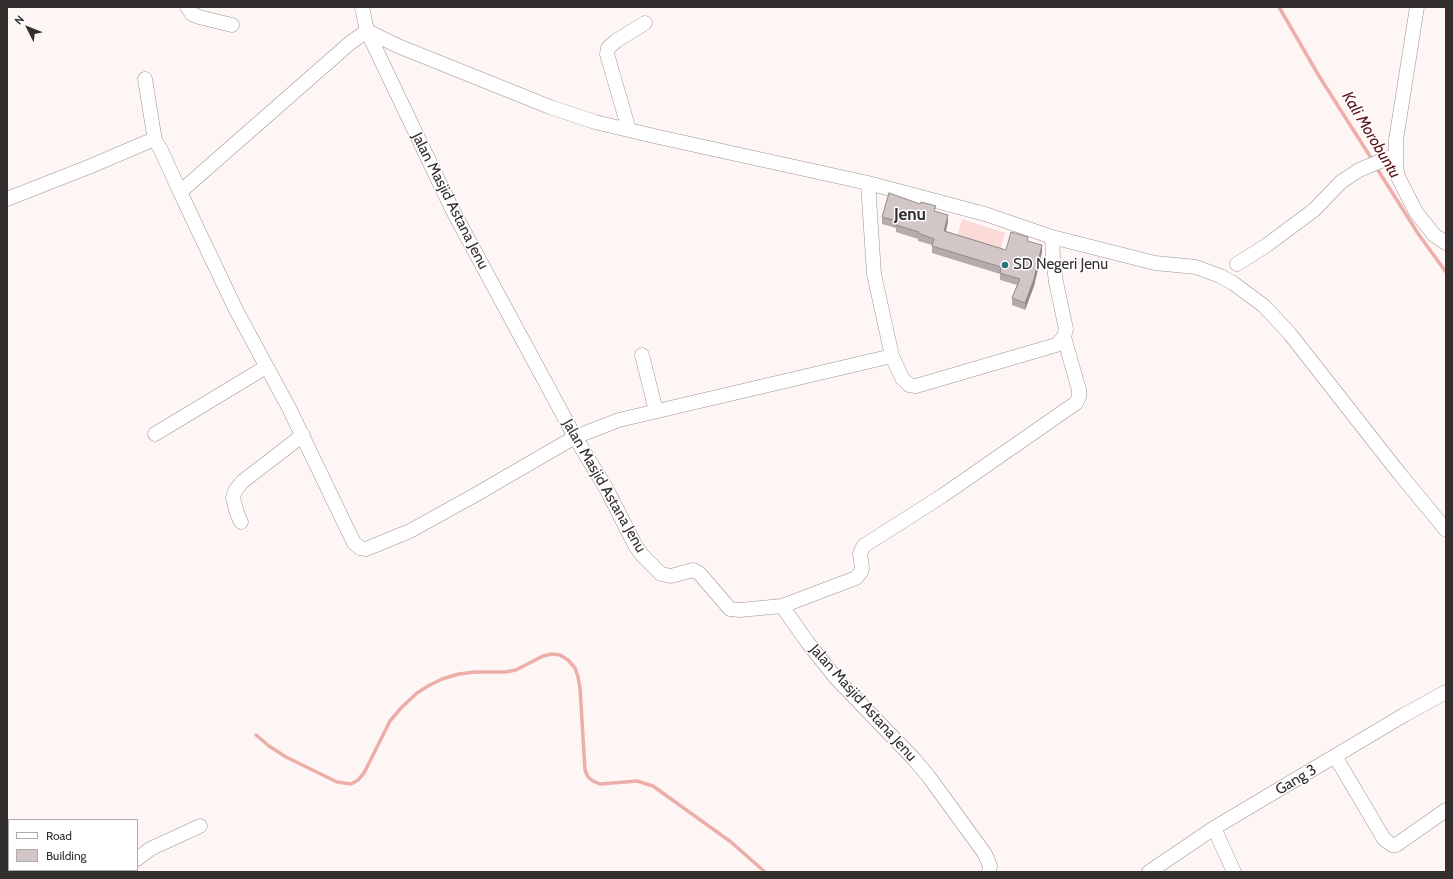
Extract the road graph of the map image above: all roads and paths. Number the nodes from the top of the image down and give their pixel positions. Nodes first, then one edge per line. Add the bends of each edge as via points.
1 (186, 7) edge
2 (362, 7) edge
3 (1417, 7) edge
4 (645, 23) dead end
5 (232, 25) dead end
6 (367, 31) junction
7 (145, 79) dead end
8 (629, 130) junction
9 (155, 141) junction
10 (1392, 158) junction
11 (868, 183) junction
12 (180, 192) junction
13 (7, 199) edge
14 (1052, 237) junction
15 (1446, 244) edge
16 (1237, 264) dead end
17 (1064, 337) junction
18 (642, 355) dead end
19 (892, 356) junction
20 (266, 367) junction
21 (656, 411) junction
22 (155, 434) dead end
23 (303, 435) junction
24 (575, 437) junction
25 (241, 522) dead end
26 (1446, 530) edge
27 (782, 606) junction
28 (1446, 692) edge
29 (1335, 756) junction
30 (1446, 810) edge
31 (200, 826) dead end
32 (1214, 828) junction
33 (138, 858) edge
34 (989, 872) edge
35 (1149, 872) edge
36 (1234, 872) edge

1 - 5 street via 199,17
2 - 6 street, Jalan Masjid Astana Jenu
3 - 10 street
4 - 8 street via 616,41 608,48 606,54
6 - 8 street via 392,44 574,116
6 - 12 street
6 - 24 street, Jalan Masjid Astana Jenu via 453,211
7 - 9 street
8 - 11 street
9 - 12 street
9 - 13 street via 149,141
10 - 15 street via 1398,178 1416,212 1434,235
10 - 16 street via 1359,170 1341,182 1314,210
11 - 14 street via 985,214
11 - 19 street via 874,274
12 - 20 street
14 - 17 street via 1056,282 1066,328
14 - 26 street via 1155,263 1196,267 1226,279 1252,296 1290,334
17 - 19 street via 1056,345 916,386 909,385 902,378
17 - 27 street via 1079,390 1076,403 942,496 865,544 860,554 862,568 856,578
18 - 21 street
19 - 21 street
20 - 22 street
20 - 23 street
21 - 24 street via 619,420
23 - 24 street via 354,543 366,549 410,531
23 - 25 street via 242,482 235,491 233,498
24 - 27 street, Jalan Masjid Astana Jenu via 606,488 635,545 661,574 671,576 697,571 730,609
27 - 34 street, Jalan Masjid Astana Jenu via 835,677 929,777 984,854 990,866
28 - 29 street, Gang 3
29 - 30 street via 1384,839 1392,845 1396,845
29 - 32 street, Gang 3
31 - 33 street via 150,849
32 - 35 street, Gang 3
32 - 36 street

